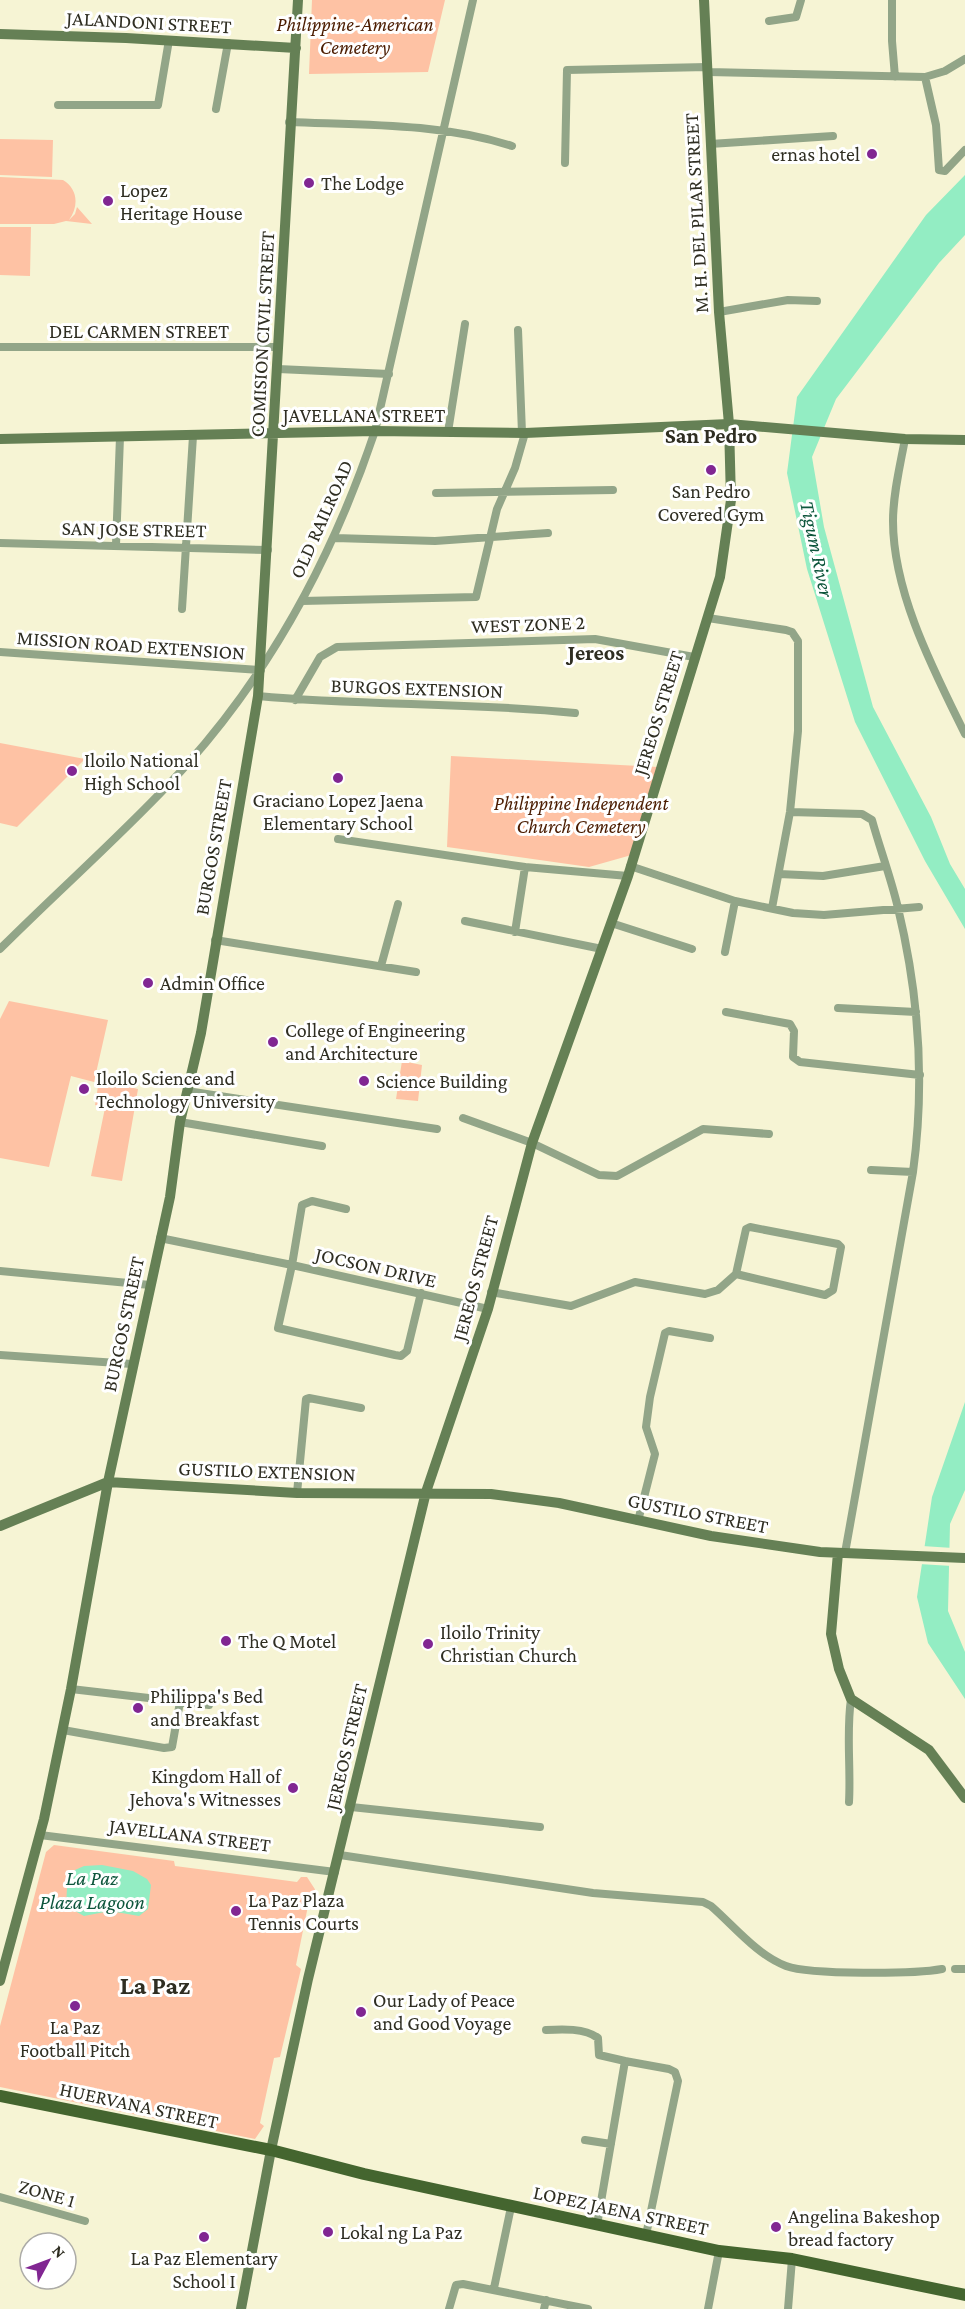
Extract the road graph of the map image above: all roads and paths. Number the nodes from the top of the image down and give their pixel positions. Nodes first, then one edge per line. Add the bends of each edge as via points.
1 (298, 0) edge
2 (473, 0) edge
3 (704, 0) edge
4 (801, 0) edge
5 (892, 0) edge
6 (769, 21) dead end
7 (0, 34) edge
8 (169, 40) junction
9 (228, 43) junction
10 (296, 48) junction
11 (965, 59) edge
12 (707, 69) junction
13 (895, 77) junction
14 (925, 77) junction
15 (58, 105) dead end
16 (216, 109) dead end
17 (290, 122) junction
18 (445, 130) junction
19 (833, 136) dead end
20 (710, 144) junction
21 (512, 146) dead end
22 (965, 150) edge
23 (565, 162) dead end
24 (817, 301) dead end
25 (719, 312) junction
26 (465, 324) dead end
27 (518, 330) dead end
28 (0, 347) edge
29 (278, 347) junction
30 (278, 369) junction
31 (389, 374) junction
32 (729, 424) junction
33 (375, 431) junction
34 (448, 432) junction
35 (524, 433) junction
36 (275, 434) junction
37 (193, 436) junction
38 (120, 437) junction
39 (0, 439) edge
40 (905, 439) junction
41 (965, 440) edge
42 (613, 490) dead end
43 (436, 493) dead end
44 (503, 494) junction
45 (548, 532) dead end
46 (335, 538) junction
47 (489, 538) junction
48 (0, 543) edge
49 (116, 545) junction
50 (187, 547) junction
51 (268, 550) junction
52 (302, 601) junction
53 (182, 609) dead end
54 (708, 618) junction
55 (0, 652) edge
56 (694, 657) junction
57 (261, 670) junction
58 (258, 696) junction
59 (295, 700) junction
60 (574, 713) dead end
61 (965, 734) edge
62 (790, 812) junction
63 (338, 839) dead end
64 (885, 866) junction
65 (525, 867) junction
66 (629, 871) junction
67 (779, 874) junction
68 (735, 901) junction
69 (398, 903) dead end
70 (919, 907) dead end
71 (772, 908) junction
72 (898, 908) junction
73 (465, 921) dead end
74 (611, 923) junction
75 (515, 932) junction
76 (215, 940) junction
77 (0, 949) edge
78 (602, 949) junction
79 (692, 949) dead end
80 (725, 952) dead end
81 (381, 966) junction
82 (416, 972) dead end
83 (838, 1008) dead end
84 (726, 1012) dead end
85 (916, 1012) junction
86 (920, 1074) junction
87 (187, 1091) junction
88 (463, 1118) dead end
89 (180, 1122) junction
90 (437, 1129) dead end
91 (770, 1134) dead end
92 (532, 1143) junction
93 (322, 1146) dead end
94 (871, 1170) dead end
95 (913, 1172) junction
96 (346, 1209) dead end
97 (160, 1238) junction
98 (292, 1265) junction
99 (0, 1270) edge
100 (736, 1274) junction
101 (150, 1285) junction
102 (491, 1292) junction
103 (421, 1293) junction
104 (488, 1310) junction
105 (710, 1338) dead end
106 (0, 1355) edge
107 (132, 1364) junction
108 (361, 1408) dead end
109 (108, 1482) junction
110 (426, 1492) junction
111 (297, 1493) junction
112 (638, 1521) junction
113 (0, 1526) edge
114 (841, 1553) junction
115 (965, 1558) edge
116 (71, 1689) junction
117 (851, 1700) junction
118 (180, 1702) junction
119 (209, 1705) dead end
120 (63, 1730) junction
121 (965, 1798) edge
122 (849, 1802) dead end
123 (351, 1806) junction
124 (540, 1827) dead end
125 (40, 1835) junction
126 (340, 1854) junction
127 (335, 1872) junction
128 (942, 1969) dead end
129 (955, 1969) dead end
130 (965, 1969) edge
131 (0, 1981) edge
132 (546, 2030) dead end
133 (625, 2061) junction
134 (0, 2096) edge
135 (585, 2140) dead end
136 (611, 2144) junction
137 (271, 2150) junction
138 (0, 2197) edge
139 (511, 2207) junction
140 (85, 2221) dead end
141 (597, 2225) junction
142 (646, 2235) junction
143 (719, 2251) junction
144 (792, 2259) junction
145 (494, 2288) junction
146 (965, 2295) edge
147 (546, 2300) junction
148 (241, 2309) edge
149 (449, 2309) edge
150 (544, 2309) edge
151 (588, 2309) edge
152 (708, 2309) edge
153 (788, 2309) edge

1 - 10 street, COMISION CIVIL STREET
2 - 18 street, OLD RAILROAD
3 - 12 street, M. H. DEL PILAR STREET
4 - 6 street via 796,17
5 - 13 street
7 - 8 street, JALANDONI STREET
8 - 9 street, JALANDONI STREET
8 - 15 street via 158,105
9 - 10 street, JALANDONI STREET
9 - 16 street
10 - 17 street, COMISION CIVIL STREET
11 - 14 street
12 - 13 street
12 - 20 street, M. H. DEL PILAR STREET
12 - 23 street via 567,70
13 - 14 street
14 - 22 street via 936,125 939,170 945,171
17 - 18 street
17 - 29 street, COMISION CIVIL STREET
18 - 21 street
18 - 31 street, OLD RAILROAD
19 - 20 street
20 - 25 street, M. H. DEL PILAR STREET
24 - 25 street via 788,300
25 - 32 street, M. H. DEL PILAR STREET
26 - 34 street
27 - 35 street
28 - 29 street, DEL CARMEN STREET
29 - 30 street, COMISION CIVIL STREET
30 - 31 street
30 - 36 street, COMISION CIVIL STREET
31 - 33 street, OLD RAILROAD
32 - 35 street, JAVELLANA STREET
32 - 40 street, JAVELLANA STREET
32 - 54 street, JEREOS STREET via 730,500 720,577
33 - 34 street, JAVELLANA STREET
33 - 36 street, JAVELLANA STREET
33 - 46 street, OLD RAILROAD
34 - 35 street, JAVELLANA STREET
35 - 44 street
36 - 37 street, JAVELLANA STREET
36 - 51 street, COMISION CIVIL STREET
37 - 38 street, JAVELLANA STREET
37 - 50 street
38 - 39 street, JAVELLANA STREET
38 - 49 street
40 - 41 street, JAVELLANA STREET
40 - 61 street via 893,520 900,572 922,642
42 - 44 street
43 - 44 street
44 - 47 street
45 - 47 street
46 - 47 street
46 - 52 street, OLD RAILROAD
47 - 52 street via 476,597
48 - 49 street, SAN JOSE STREET
49 - 50 street, SAN JOSE STREET
50 - 51 street, SAN JOSE STREET
50 - 53 street
51 - 57 street, COMISION CIVIL STREET
52 - 57 street, OLD RAILROAD
54 - 56 street, JEREOS STREET
54 - 62 street via 786,630 798,641 798,731
55 - 57 street, MISSION ROAD EXTENSION
56 - 59 street, WEST ZONE 2 via 595,639 337,647 320,657
56 - 66 street, JEREOS STREET
57 - 58 street, BURGOS STREET
57 - 77 street, OLD RAILROAD via 171,783
58 - 59 street, BURGOS EXTENSION
58 - 76 street, BURGOS STREET
59 - 60 street, BURGOS EXTENSION
62 - 64 street via 867,815 872,820
62 - 67 street
63 - 65 street
64 - 67 street via 823,876
64 - 72 street
65 - 66 street
65 - 75 street
66 - 68 street
66 - 74 street, JEREOS STREET
67 - 71 street
68 - 71 street
68 - 80 street
69 - 81 street
70 - 72 street
71 - 72 street via 824,915
72 - 85 street
73 - 75 street
74 - 78 street, JEREOS STREET
74 - 79 street
75 - 78 street
76 - 81 street
76 - 87 street, BURGOS STREET via 201,1033
78 - 92 street, JEREOS STREET
81 - 82 street
83 - 85 street
84 - 86 street via 790,1024 795,1031 794,1057 800,1062
85 - 86 street
86 - 95 street
87 - 89 street, BURGOS STREET
87 - 90 street
88 - 92 street
89 - 93 street
89 - 97 street, BURGOS STREET
91 - 92 street via 703,1129 617,1176 599,1175
92 - 102 street, JEREOS STREET
94 - 95 street
95 - 114 street
96 - 98 street, JOCSON DRIVE via 312,1201 302,1205
97 - 98 street
97 - 101 street, BURGOS STREET
98 - 103 street, JOCSON DRIVE
98 - 103 street via 278,1328 372,1350 405,1354
99 - 101 street
100 - 100 street via 825,1295 833,1290 842,1248 838,1244 750,1227
100 - 102 street via 718,1290 705,1294 635,1282 571,1306
101 - 107 street, BURGOS STREET
102 - 104 street, JEREOS STREET
103 - 104 street, JOCSON DRIVE
104 - 110 street, JEREOS STREET
105 - 112 street via 665,1333 646,1427 655,1454
106 - 107 street
107 - 109 street, BURGOS STREET
108 - 111 street via 306,1399
109 - 111 street, GUSTILO EXTENSION
109 - 113 street
109 - 116 street, BURGOS STREET
110 - 111 street, GUSTILO EXTENSION
110 - 112 street, GUSTILO STREET via 491,1494 559,1503
110 - 123 street, JEREOS STREET
112 - 114 street, GUSTILO STREET via 711,1536
114 - 115 street, GUSTILO STREET
114 - 117 street via 831,1634 838,1669
116 - 118 street
116 - 120 street, BURGOS STREET
117 - 121 street via 929,1750
117 - 122 street
118 - 119 street
118 - 120 street via 172,1747
120 - 125 street, BURGOS STREET
123 - 124 street
123 - 126 street, JEREOS STREET
125 - 127 street, JAVELLANA STREET
125 - 131 street, BURGOS STREET
126 - 127 street, JEREOS STREET
126 - 128 street via 593,1893 703,1902 770,1957 796,1968 871,1972
127 - 137 street, JEREOS STREET
129 - 130 street
132 - 133 street via 566,2029 594,2035 598,2038 599,2055
133 - 136 street
133 - 142 street via 669,2069 678,2076
134 - 137 main road, HUERVANA STREET
135 - 136 street
136 - 141 street
137 - 139 main road, LOPEZ JAENA STREET
137 - 148 street, JEREOS STREET
138 - 140 street, ZONE 1
139 - 141 main road, LOPEZ JAENA STREET
139 - 145 street
141 - 142 main road, LOPEZ JAENA STREET
142 - 143 main road, LOPEZ JAENA STREET
143 - 144 main road, LOPEZ JAENA STREET
143 - 152 street
144 - 146 main road, LOPEZ JAENA STREET
144 - 153 street
145 - 147 street
145 - 149 street via 456,2284
147 - 150 street
147 - 151 street

